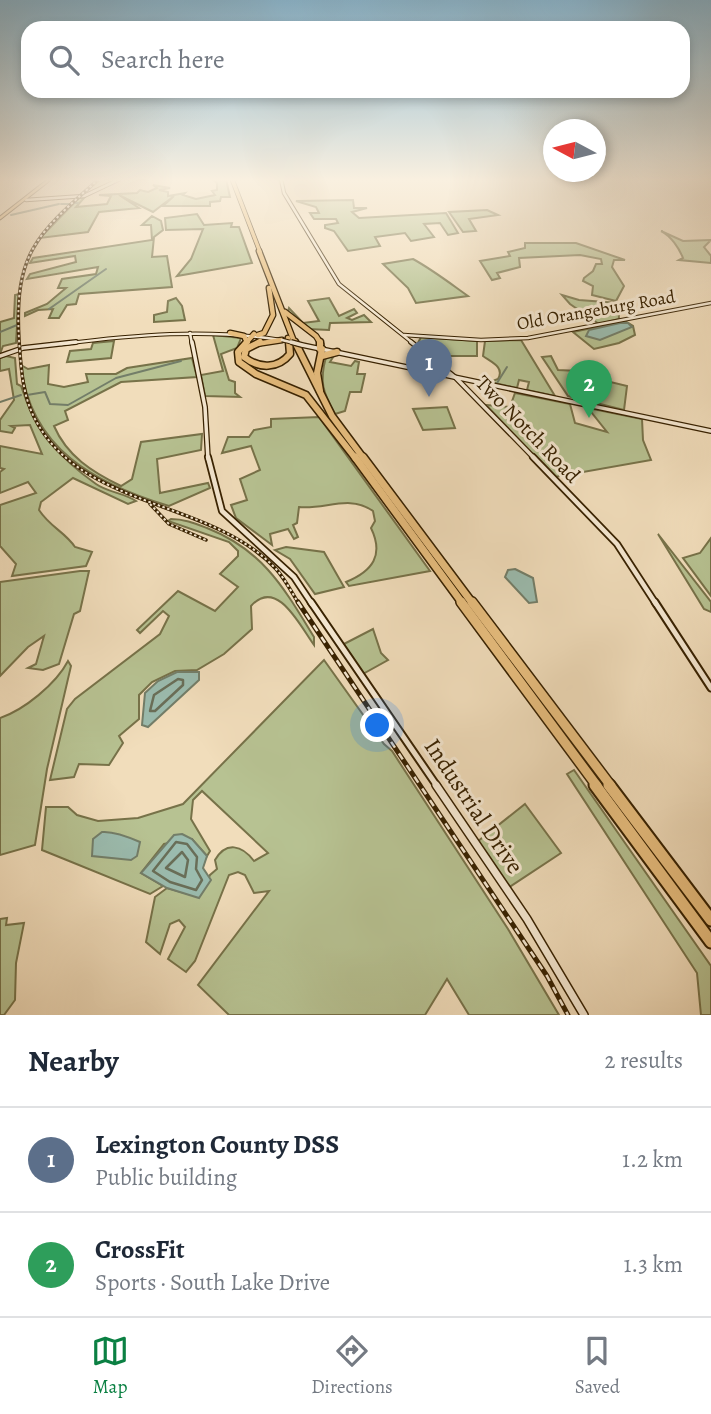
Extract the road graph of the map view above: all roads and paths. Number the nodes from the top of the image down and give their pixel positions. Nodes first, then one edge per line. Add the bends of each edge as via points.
1 (248, 226) edge
2 (304, 226) edge
3 (271, 288) junction
4 (711, 303) edge
5 (230, 333) joint
6 (190, 334) junction
7 (168, 335) junction
8 (402, 335) junction
9 (252, 336) junction
10 (416, 336) junction
11 (266, 337) junction
12 (285, 339) junction
13 (411, 342) junction
14 (321, 347) junction
15 (337, 352) junction
16 (0, 356) edge
17 (320, 360) junction
18 (440, 364) junction
19 (414, 369) junction
20 (430, 371) junction
21 (440, 375) junction
22 (456, 378) junction
23 (476, 382) junction
24 (466, 387) junction
25 (323, 402) junction
26 (331, 425) junction
27 (711, 431) edge
28 (711, 688) edge
29 (711, 920) edge
30 (711, 942) edge
31 (584, 1015) edge

1 - 3 highway
2 - 8 street, Two Notch Road via 336,280
3 - 9 highway via 273,315 264,333
3 - 12 highway
3 - 14 highway via 290,318
3 - 25 highway
4 - 10 street, Old Orangeburg Road via 526,339
5 - 6 street
5 - 9 highway
6 - 7 street
6 - 31 street, Industrial Drive via 205,407 208,463 222,512 294,577 527,919
7 - 9 street via 214,331
7 - 16 street via 23,348
8 - 10 street, Old Orangeburg Road
8 - 13 street, Two Notch Road
9 - 11 street
9 - 11 street
9 - 26 highway via 237,354 240,364 299,389
10 - 13 street via 409,337
11 - 12 street
12 - 12 highway via 290,354 280,363 260,365 244,357 253,344
12 - 14 street, bridge
12 - 26 highway
13 - 18 street, Two Notch Road
14 - 15 highway
14 - 17 highway
15 - 17 highway via 326,353
15 - 19 street
17 - 25 highway via 317,378
18 - 20 street via 441,371
18 - 22 street, Two Notch Road
19 - 20 street
19 - 21 street
20 - 22 street
21 - 22 street
21 - 24 street
22 - 23 street
22 - 24 street, Two Notch Road
23 - 24 street via 468,382
23 - 27 street
24 - 28 street, Two Notch Road via 625,554
25 - 29 highway
26 - 30 highway

